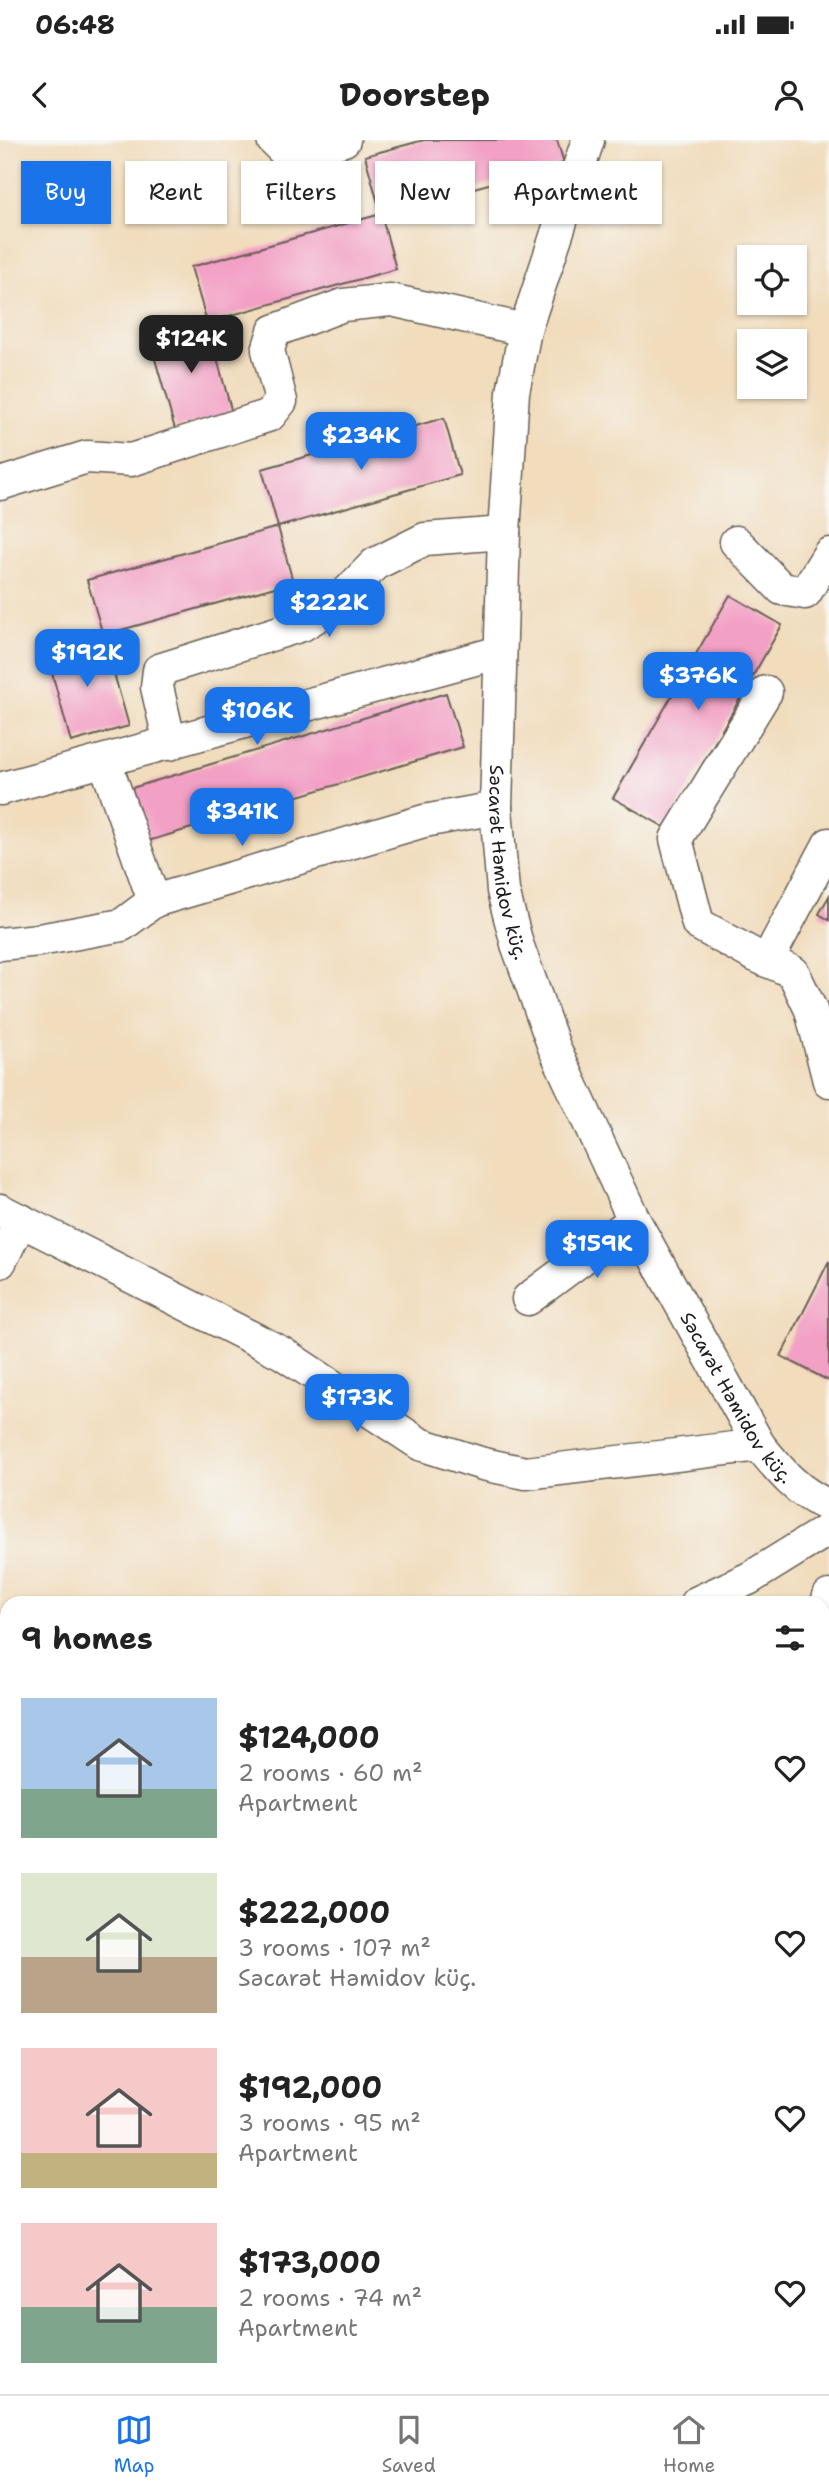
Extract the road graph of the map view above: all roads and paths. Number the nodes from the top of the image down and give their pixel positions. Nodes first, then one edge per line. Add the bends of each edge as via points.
1 (273, 140) edge
2 (344, 140) edge
3 (588, 140) edge
4 (525, 330) junction
5 (0, 484) edge
6 (504, 533) junction
7 (736, 542) dead end
8 (829, 554) edge
9 (500, 652) junction
10 (766, 692) dead end
11 (170, 744) junction
12 (104, 762) junction
13 (0, 789) edge
14 (496, 808) junction
15 (829, 844) edge
16 (154, 901) junction
17 (0, 944) edge
18 (767, 961) junction
19 (827, 1060) edge
20 (10, 1215) edge
21 (634, 1220) junction
22 (0, 1262) edge
23 (528, 1299) dead end
24 (759, 1445) junction
25 (829, 1506) edge
26 (829, 1529) edge
27 (711, 1596) edge

1 - 2 street via 286,153
3 - 4 street, Səcarət Həmidov küç.
4 - 5 street via 391,299 343,305 274,331 268,350 281,401 270,415 131,460 87,457
4 - 6 street, Səcarət Həmidov küç. via 513,392
6 - 9 street, Səcarət Həmidov küç.
6 - 11 street via 425,539 375,564 335,605 302,625 159,670 157,687
7 - 8 street via 782,589 805,593
9 - 11 street
9 - 14 street, Səcarət Həmidov küç.
10 - 18 street via 676,839 698,924
11 - 12 street
12 - 13 street
12 - 16 street
14 - 16 street via 424,821
14 - 21 street, Səcarət Həmidov küç. via 503,891 517,944 554,1047
15 - 18 street
16 - 17 street via 122,925
18 - 19 street via 793,972
20 - 22 street
20 - 24 street via 282,1353 420,1444 483,1464 526,1473
21 - 23 street
21 - 24 street, Səcarət Həmidov küç.
24 - 25 street, Səcarət Həmidov küç. via 808,1497
26 - 27 street via 750,1578

